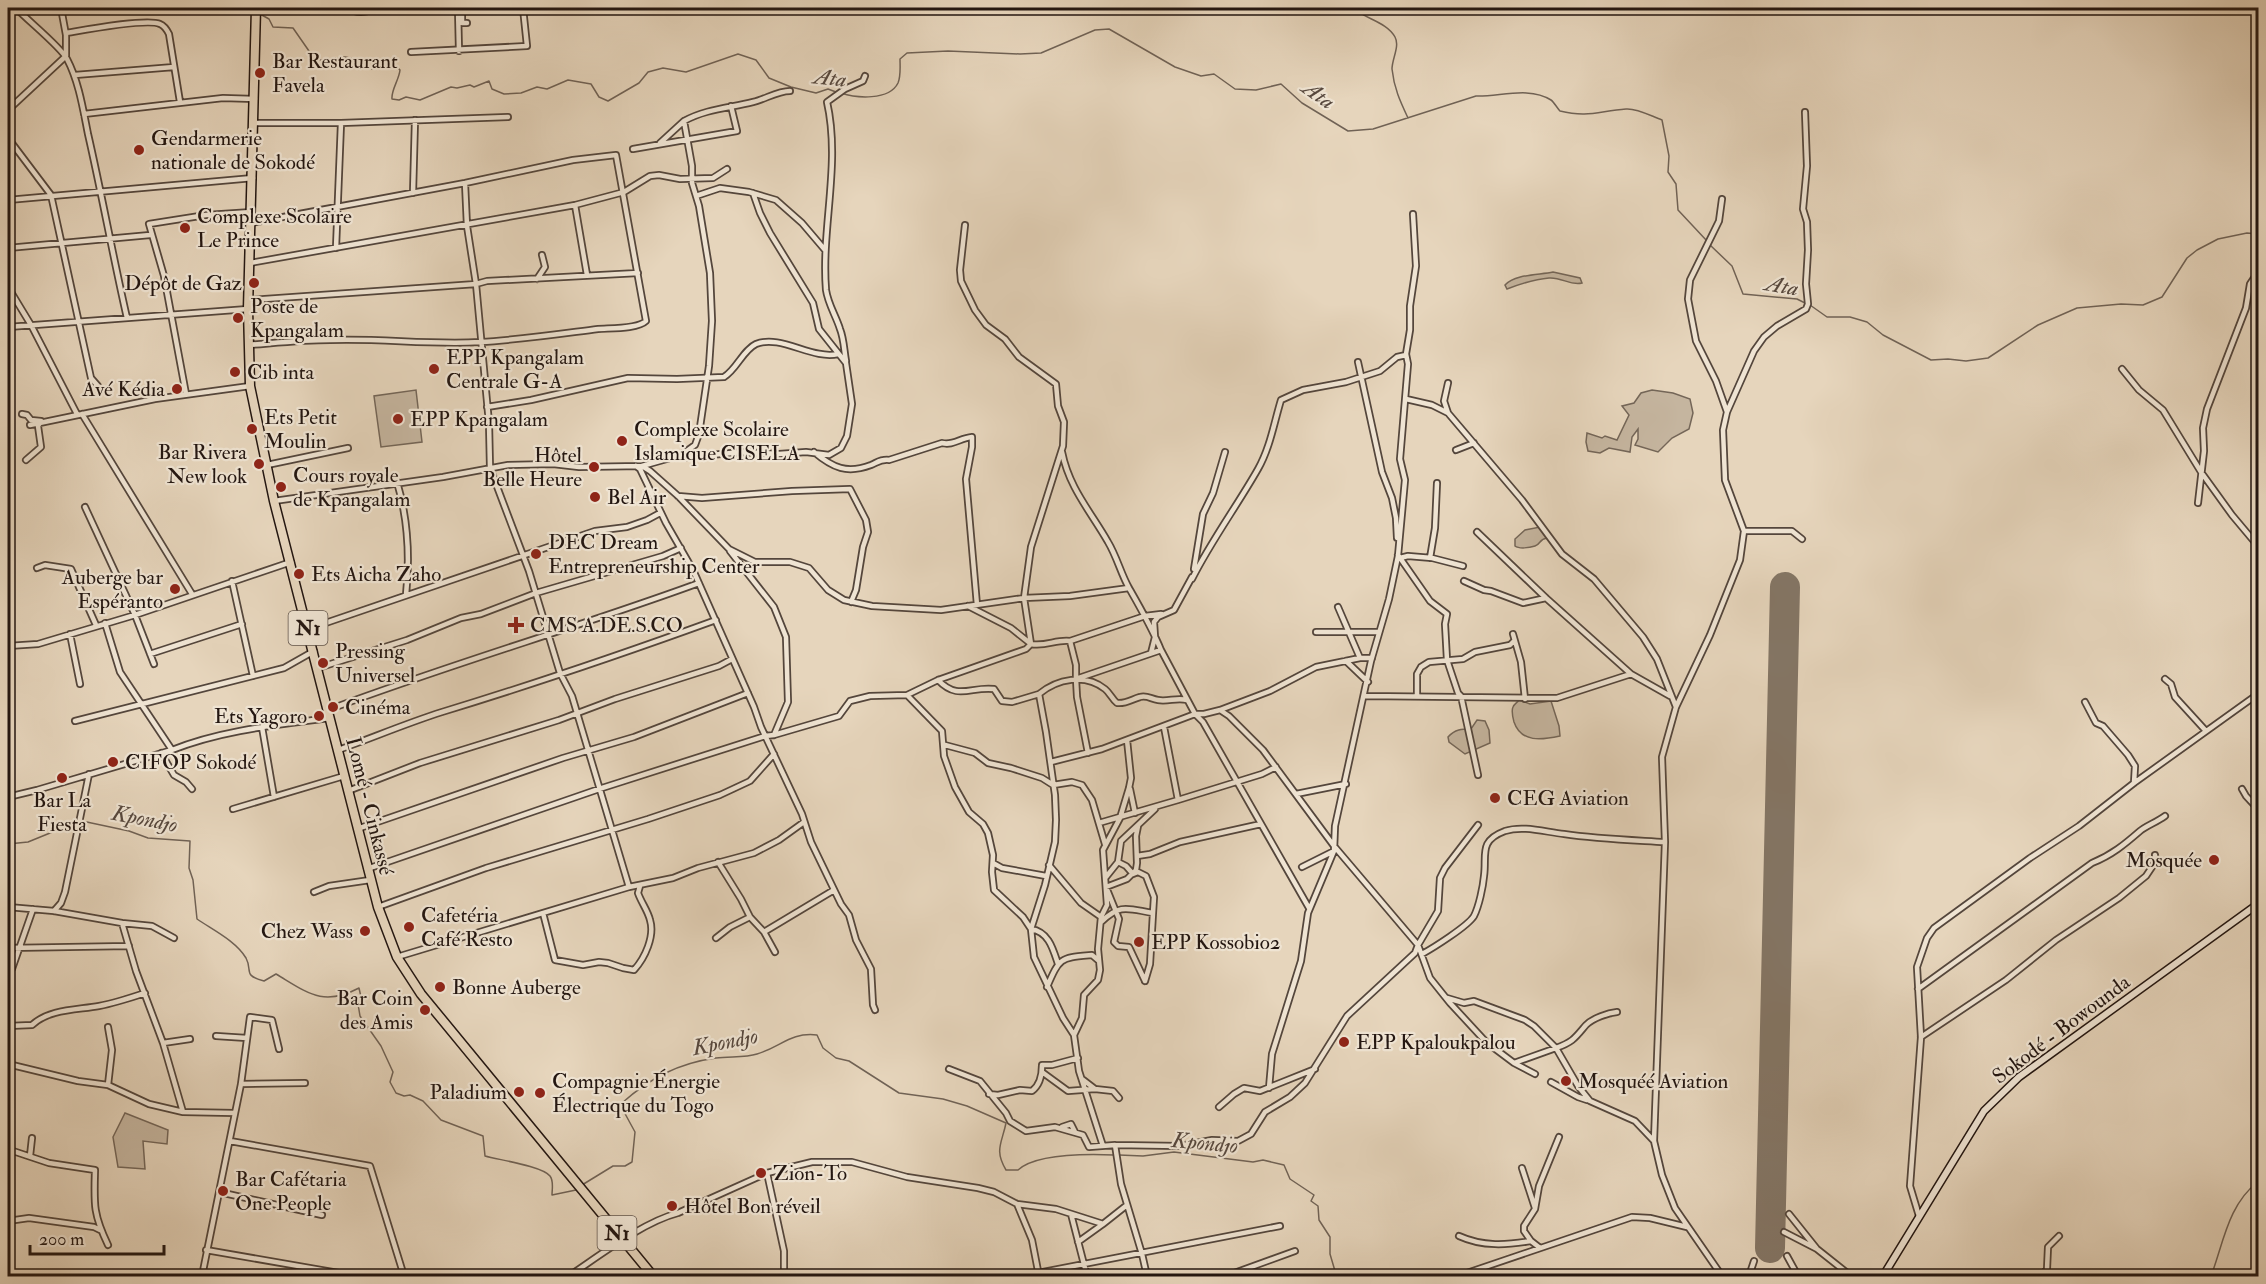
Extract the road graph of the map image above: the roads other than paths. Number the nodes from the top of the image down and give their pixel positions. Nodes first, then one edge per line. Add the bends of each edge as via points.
1 (15, 8) edge
2 (61, 8) edge
3 (256, 8) edge
4 (349, 8) edge
5 (523, 8) edge
6 (533, 8) edge
7 (457, 10) edge
8 (467, 23) dead end
9 (66, 33) junction
10 (411, 51) dead end
11 (459, 51) junction
12 (66, 56) junction
13 (174, 67) junction
14 (75, 75) junction
15 (865, 76) dead end
16 (790, 91) dead end
17 (255, 99) junction
18 (180, 102) junction
19 (731, 106) junction
20 (8, 110) edge
21 (1805, 112) dead end
22 (84, 114) junction
23 (508, 117) dead end
24 (416, 120) junction
25 (684, 121) junction
26 (254, 123) junction
27 (341, 123) junction
28 (8, 138) edge
29 (688, 140) junction
30 (660, 144) junction
31 (633, 149) dead end
32 (727, 169) dead end
33 (253, 178) junction
34 (692, 179) junction
35 (465, 183) junction
36 (102, 192) junction
37 (624, 192) junction
38 (413, 193) junction
39 (753, 193) junction
40 (51, 195) junction
41 (696, 196) junction
42 (1722, 199) dead end
43 (8, 200) edge
44 (575, 205) junction
45 (338, 208) junction
46 (252, 212) junction
47 (1413, 214) dead end
48 (251, 223) junction
49 (965, 225) dead end
50 (467, 226) junction
51 (150, 235) junction
52 (111, 238) junction
53 (61, 242) junction
54 (8, 248) edge
55 (336, 248) junction
56 (826, 252) junction
57 (542, 255) dead end
58 (250, 263) junction
59 (2259, 272) edge
60 (638, 273) junction
61 (587, 275) junction
62 (537, 279) junction
63 (476, 284) junction
64 (8, 288) edge
65 (248, 304) junction
66 (170, 314) junction
67 (127, 318) junction
68 (80, 321) junction
69 (31, 325) junction
70 (8, 327) edge
71 (480, 342) junction
72 (248, 345) junction
73 (838, 354) junction
74 (1407, 355) junction
75 (1358, 362) dead end
76 (846, 363) junction
77 (2122, 369) dead end
78 (1362, 376) junction
79 (707, 378) junction
80 (1448, 383) dead end
81 (98, 386) dead end
82 (250, 386) junction
83 (186, 394) junction
84 (1406, 399) junction
85 (487, 407) junction
86 (1727, 412) junction
87 (1448, 413) junction
88 (22, 414) dead end
89 (80, 414) junction
90 (41, 421) junction
91 (30, 424) dead end
92 (1474, 443) junction
93 (348, 448) dead end
94 (1456, 450) dead end
95 (814, 452) junction
96 (1062, 452) junction
97 (1225, 452) dead end
98 (668, 459) junction
99 (26, 460) dead end
100 (267, 465) junction
101 (636, 465) junction
102 (642, 466) junction
103 (490, 468) junction
104 (2202, 472) junction
105 (397, 482) junction
106 (1437, 483) dead end
107 (678, 496) junction
108 (274, 501) junction
109 (2199, 503) dead end
110 (85, 507) dead end
111 (660, 513) junction
112 (1744, 531) junction
113 (1476, 532) dead end
114 (1802, 539) dead end
115 (2259, 546) edge
116 (681, 548) junction
117 (729, 549) junction
118 (523, 555) junction
119 (1399, 557) junction
120 (1430, 558) junction
121 (291, 562) junction
122 (1462, 566) dead end
123 (37, 568) dead end
124 (1192, 579) junction
125 (232, 581) junction
126 (1464, 581) dead end
127 (699, 583) junction
128 (1129, 588) junction
129 (536, 593) junction
130 (192, 594) junction
131 (406, 595) junction
132 (1024, 598) junction
133 (1546, 598) junction
134 (851, 602) junction
135 (977, 605) junction
136 (968, 606) junction
137 (1338, 606) dead end
138 (1169, 613) junction
139 (135, 615) junction
140 (1145, 616) junction
141 (716, 620) junction
142 (105, 623) junction
143 (242, 624) junction
144 (96, 625) junction
145 (308, 629) junction
146 (1316, 632) dead end
147 (1349, 632) junction
148 (1379, 632) junction
149 (70, 634) junction
150 (1513, 634) dead end
151 (548, 635) junction
152 (1155, 637) junction
153 (1070, 641) junction
154 (1514, 641) junction
155 (1031, 644) junction
156 (8, 645) edge
157 (1161, 650) junction
158 (314, 651) junction
159 (1151, 653) junction
160 (150, 654) junction
161 (1360, 658) junction
162 (1372, 658) junction
163 (732, 659) junction
164 (1447, 660) junction
165 (1346, 661) junction
166 (154, 664) dead end
167 (318, 668) junction
168 (560, 673) junction
169 (1631, 674) junction
170 (253, 676) junction
171 (1076, 679) junction
172 (2165, 679) dead end
173 (938, 680) junction
174 (1368, 682) junction
175 (80, 684) dead end
176 (748, 693) junction
177 (1039, 694) junction
178 (2259, 694) edge
179 (907, 695) junction
180 (1365, 696) junction
181 (1417, 696) junction
182 (1461, 696) junction
183 (1672, 697) junction
184 (1525, 699) junction
185 (1188, 700) junction
186 (2085, 702) dead end
187 (140, 704) junction
188 (1676, 707) junction
189 (1220, 710) junction
190 (329, 714) junction
191 (576, 714) junction
192 (1195, 714) junction
193 (75, 721) dead end
194 (262, 727) junction
195 (1164, 727) junction
196 (2206, 730) junction
197 (774, 735) junction
198 (765, 736) junction
199 (1128, 740) junction
200 (945, 745) junction
201 (172, 750) junction
202 (338, 750) junction
203 (587, 751) junction
204 (161, 753) junction
205 (1088, 753) junction
206 (774, 754) junction
207 (1050, 762) junction
208 (1276, 766) junction
209 (89, 774) junction
210 (1478, 775) dead end
211 (344, 776) junction
212 (1238, 781) junction
213 (2134, 783) junction
214 (1346, 784) junction
215 (1053, 785) junction
216 (1129, 788) junction
217 (192, 789) dead end
218 (600, 789) junction
219 (2242, 789) dead end
220 (348, 791) junction
221 (1296, 794) junction
222 (8, 797) edge
223 (274, 797) junction
224 (1178, 800) junction
225 (1158, 807) junction
226 (2259, 808) edge
227 (233, 809) dead end
228 (1135, 813) junction
229 (2165, 816) dead end
230 (1120, 818) junction
231 (804, 822) junction
232 (1099, 823) junction
233 (1261, 824) junction
234 (1478, 825) dead end
235 (1138, 826) junction
236 (357, 829) junction
237 (612, 830) junction
238 (1665, 842) junction
239 (1106, 844) junction
240 (1334, 849) junction
241 (2155, 855) dead end
242 (1137, 856) junction
243 (718, 862) junction
244 (1118, 862) junction
245 (993, 863) junction
246 (1049, 865) junction
247 (1302, 867) dead end
248 (367, 869) junction
249 (1132, 874) junction
250 (1046, 876) junction
251 (1106, 877) junction
252 (370, 880) junction
253 (640, 885) junction
254 (629, 887) junction
255 (1106, 887) junction
256 (834, 890) junction
257 (314, 892) dead end
258 (2259, 904) edge
259 (8, 907) edge
260 (378, 907) junction
261 (1309, 908) junction
262 (33, 909) junction
263 (1115, 909) junction
264 (54, 911) junction
265 (543, 913) junction
266 (1153, 913) junction
267 (750, 917) junction
268 (1101, 919) junction
269 (122, 923) junction
270 (1031, 929) junction
271 (764, 932) junction
272 (174, 938) dead end
273 (716, 938) dead end
274 (1418, 945) junction
275 (129, 946) junction
276 (20, 947) junction
277 (8, 948) edge
278 (775, 952) dead end
279 (1422, 954) junction
280 (397, 957) junction
281 (1099, 961) junction
282 (1058, 964) junction
283 (12, 969) dead end
284 (1047, 987) junction
285 (1918, 989) junction
286 (145, 993) junction
287 (1447, 998) junction
288 (875, 1010) dead end
289 (1617, 1012) dead end
290 (8, 1026) edge
291 (108, 1027) dead end
292 (1074, 1035) junction
293 (216, 1036) dead end
294 (1921, 1037) junction
295 (247, 1038) junction
296 (190, 1039) dead end
297 (163, 1043) junction
298 (1556, 1048) junction
299 (279, 1049) dead end
300 (1077, 1058) junction
301 (1514, 1063) junction
302 (8, 1064) edge
303 (1315, 1068) junction
304 (949, 1069) dead end
305 (1042, 1072) junction
306 (1536, 1074) dead end
307 (1082, 1079) junction
308 (1551, 1082) dead end
309 (304, 1083) dead end
310 (241, 1084) junction
311 (108, 1085) junction
312 (1269, 1088) junction
313 (1095, 1089) junction
314 (1086, 1090) junction
315 (990, 1094) junction
316 (1119, 1098) dead end
317 (1590, 1101) junction
318 (1220, 1107) dead end
319 (183, 1112) junction
320 (235, 1113) junction
321 (1559, 1137) dead end
322 (32, 1138) dead end
323 (230, 1141) junction
324 (1654, 1141) junction
325 (1103, 1146) junction
326 (1115, 1147) junction
327 (30, 1156) junction
328 (1522, 1168) dead end
329 (767, 1173) junction
330 (8, 1174) edge
331 (219, 1192) junction
332 (1017, 1204) junction
333 (1127, 1205) junction
334 (1535, 1209) junction
335 (1071, 1214) junction
336 (1789, 1214) dead end
337 (322, 1215) dead end
338 (1919, 1216) junction
339 (8, 1221) edge
340 (1103, 1224) junction
341 (1280, 1226) dead end
342 (1687, 1227) junction
343 (100, 1230) junction
344 (1784, 1232) dead end
345 (1460, 1236) dead end
346 (2059, 1236) dead end
347 (1532, 1240) junction
348 (623, 1241) junction
349 (1078, 1242) junction
350 (108, 1245) dead end
351 (1540, 1248) junction
352 (1817, 1249) junction
353 (206, 1250) junction
354 (1295, 1251) dead end
355 (1142, 1254) junction
356 (1787, 1256) dead end
357 (1754, 1261) dead end
358 (1084, 1265) junction
359 (8, 1268) edge
360 (1038, 1275) edge
361 (11, 1276) edge
362 (202, 1276) edge
363 (356, 1276) edge
364 (404, 1276) edge
365 (568, 1276) edge
366 (653, 1276) edge
367 (784, 1276) edge
368 (1022, 1276) edge
369 (1087, 1276) edge
370 (1147, 1276) edge
371 (1226, 1276) edge
372 (1458, 1276) edge
373 (1722, 1276) edge
374 (1749, 1276) edge
375 (1798, 1276) edge
376 (1851, 1276) edge
377 (1883, 1276) edge
378 (2041, 1276) edge

1 - 12 street
2 - 9 street
3 - 17 highway, Lomé - Cinkassé / N1
4 - 7 street via 360,12 382,8
5 - 6 street
5 - 7 street
5 - 11 street via 527,46
7 - 8 street via 462,14 462,24
7 - 11 street
9 - 12 street
9 - 13 street via 158,23 169,34
10 - 11 street
12 - 14 street
12 - 20 street
13 - 14 street
13 - 18 street
14 - 22 street
15 - 56 street via 827,102 833,154
16 - 19 street
17 - 18 street
17 - 26 highway, Lomé - Cinkassé / N1
18 - 22 street
19 - 25 street via 708,110
19 - 29 street via 737,130
21 - 86 street via 1807,166 1803,208 1807,222 1808,304 1764,337
22 - 36 street
23 - 24 street
24 - 27 street
24 - 38 street
25 - 29 street
25 - 30 street
26 - 27 street
26 - 33 highway, Lomé - Cinkassé / N1
27 - 45 street
28 - 40 street
29 - 30 street
29 - 34 street
30 - 31 street
32 - 34 street via 713,178
33 - 36 street
33 - 46 highway, Lomé - Cinkassé / N1
34 - 37 street via 650,176
34 - 41 street
35 - 37 street via 616,155
35 - 38 street
35 - 50 street
36 - 40 street
36 - 52 street
37 - 44 street
37 - 60 street
38 - 45 street
39 - 41 street via 720,188
39 - 56 street via 776,200
39 - 73 street via 760,213 813,303 819,329
40 - 43 street
40 - 53 street
41 - 79 street via 711,288
42 - 86 street via 1719,221 1690,280 1688,299 1696,341
44 - 50 street
44 - 61 street
45 - 48 street
45 - 55 street
46 - 48 highway, Lomé - Cinkassé / N1
46 - 51 street via 149,224
47 - 74 street via 1416,266
48 - 58 highway, Lomé - Cinkassé / N1
49 - 96 street via 961,281 986,325 1024,361 1056,384 1064,422
50 - 55 street
50 - 63 street
51 - 52 street
51 - 66 street via 164,276
52 - 53 street
52 - 67 street
53 - 54 street
53 - 68 street
55 - 58 street
56 - 76 street via 828,298 842,334
57 - 62 street via 545,267
58 - 65 highway, Lomé - Cinkassé / N1
59 - 104 street via 2250,284 2246,308 2207,409
60 - 61 street
60 - 71 street via 646,321 641,325
61 - 62 street
62 - 63 street
63 - 65 street
63 - 71 street
64 - 69 street
65 - 66 street
65 - 72 highway, Lomé - Cinkassé / N1
66 - 67 street
66 - 83 street
67 - 68 street
68 - 69 street
68 - 81 street via 91,378
69 - 70 street
69 - 89 street
71 - 72 street via 331,339
71 - 85 street
72 - 82 highway, Lomé - Cinkassé / N1
73 - 76 street
73 - 79 street via 817,354 773,342 758,344 727,375
74 - 78 street via 1394,359 1384,370
74 - 84 street
75 - 78 street
76 - 95 street via 852,410 847,436 833,454
77 - 104 street via 2163,410
78 - 119 street via 1382,472 1392,498
78 - 124 street via 1303,390 1281,400 1258,469
79 - 85 street via 628,378
79 - 98 street via 697,442 685,453
80 - 87 street via 1444,401
82 - 83 street
82 - 100 highway, Lomé - Cinkassé / N1
83 - 89 street
84 - 87 street
84 - 119 street via 1400,459 1405,480
85 - 103 street
86 - 112 street via 1723,430 1725,480
87 - 92 street
88 - 90 street
89 - 90 street
89 - 130 street
90 - 91 street
90 - 99 street via 41,447
92 - 94 street
92 - 183 street via 1562,554 1594,579 1643,637 1657,659
93 - 100 street
95 - 98 street via 726,452
95 - 135 street via 833,467 856,469 972,437 966,479
96 - 128 street via 1069,479 1109,543
96 - 132 street via 1031,547
97 - 124 street via 1203,514
98 - 102 street
100 - 108 highway, Lomé - Cinkassé / N1
101 - 102 street
101 - 103 street
101 - 111 street
102 - 107 street
103 - 105 street
103 - 118 street
104 - 109 street
104 - 115 street
105 - 108 street
105 - 131 street via 410,559
106 - 120 street
107 - 117 street
107 - 134 street via 850,489 868,532
108 - 121 highway, Lomé - Cinkassé / N1
110 - 139 street
111 - 116 street
111 - 118 street via 627,527 595,531
112 - 114 street via 1792,531
112 - 188 street via 1740,560
113 - 133 street
116 - 127 street
116 - 129 street
117 - 134 street via 754,562 790,562 809,568 828,590
117 - 197 street via 774,607 784,628 788,702
118 - 129 street
118 - 131 street
119 - 120 street
119 - 148 street
119 - 164 street via 1430,601 1447,614
120 - 122 street
121 - 125 street
121 - 145 highway, Lomé - Cinkassé / N1
123 - 144 street via 45,565 71,569
124 - 138 street
125 - 130 street
125 - 143 street
126 - 133 street via 1523,603
127 - 141 street
127 - 151 street
128 - 132 street
128 - 140 street
129 - 151 street
129 - 167 street
130 - 139 street
131 - 145 street
132 - 135 street
132 - 155 street
133 - 169 street
134 - 136 street via 941,610
135 - 136 street
136 - 155 street via 1011,628
137 - 147 street
138 - 140 street
138 - 152 street via 1154,622
139 - 142 street
139 - 160 street
140 - 152 street
140 - 153 street
141 - 163 street
141 - 168 street
142 - 144 street
142 - 187 street via 120,672
143 - 160 street
143 - 170 street
144 - 149 street
145 - 158 highway, Lomé - Cinkassé / N1
146 - 147 street
147 - 148 street
147 - 161 street
148 - 162 street
149 - 156 street via 38,644
149 - 175 street
150 - 154 street
151 - 168 street
151 - 190 street via 412,679
152 - 157 street
152 - 159 street
153 - 155 street
153 - 171 street
154 - 164 street via 1462,659
154 - 184 street
155 - 173 street
157 - 159 street
157 - 185 street
158 - 167 highway, Lomé - Cinkassé / N1
158 - 170 street via 284,668
159 - 171 street
160 - 166 street
161 - 162 street
161 - 165 street
162 - 174 street
163 - 176 street
163 - 191 street
164 - 181 street via 1421,667 1417,674
164 - 182 street
165 - 174 street
165 - 189 street via 1316,667 1270,691
167 - 190 highway, Lomé - Cinkassé / N1
168 - 191 street
168 - 202 street
169 - 183 street
169 - 184 street via 1557,698
170 - 187 street
171 - 177 street via 1057,683
171 - 185 street via 1103,688 1117,704 1144,696
171 - 205 street
172 - 196 street via 2175,697
173 - 177 street via 954,692 994,688 1002,701
173 - 179 street
174 - 180 street
176 - 198 street
176 - 203 street
177 - 207 street
178 - 196 street
179 - 197 street via 850,701 839,716
179 - 200 street via 942,731
180 - 181 street
180 - 214 street
181 - 182 street
182 - 184 street
182 - 210 street
183 - 188 street
185 - 192 street
186 - 213 street via 2096,723 2103,726 2135,766
187 - 193 street
187 - 201 street
188 - 238 street via 1662,757
189 - 192 street
189 - 208 street
190 - 194 street
190 - 202 highway, Lomé - Cinkassé / N1
191 - 203 street
191 - 220 street via 420,762
192 - 195 street
192 - 212 street
194 - 201 street
194 - 223 street
195 - 199 street
195 - 224 street
196 - 213 street
197 - 198 street
198 - 206 street
198 - 218 street
199 - 205 street
199 - 216 street
200 - 215 street
200 - 245 street via 944,756 958,793 988,833
201 - 204 street
202 - 211 highway, Lomé - Cinkassé / N1
203 - 218 street
203 - 236 street
204 - 209 street
204 - 217 street via 174,775
205 - 207 street
206 - 231 street
206 - 237 street via 755,777 741,786
207 - 215 street
208 - 212 street
208 - 221 street
209 - 222 street
209 - 264 street via 65,892
211 - 220 highway, Lomé - Cinkassé / N1
211 - 223 street
212 - 224 street
212 - 233 street
213 - 285 street via 1934,928 1917,967
214 - 221 street
214 - 240 street via 1335,826
215 - 232 street via 1082,785 1092,800
215 - 246 street via 1056,831
216 - 228 street
216 - 230 street
218 - 237 street
218 - 248 street
219 - 226 street
220 - 236 highway, Lomé - Cinkassé / N1
221 - 240 street
223 - 227 street
224 - 225 street
225 - 228 street
225 - 235 street
228 - 230 street
229 - 285 street via 2092,863
230 - 232 street
230 - 239 street
231 - 243 street via 754,852
231 - 256 street
232 - 239 street
233 - 242 street
233 - 261 street
234 - 274 street via 1440,878 1438,911
235 - 242 street
235 - 244 street via 1121,841
236 - 248 highway, Lomé - Cinkassé / N1
237 - 254 street
237 - 260 street via 486,868
238 - 279 street via 1517,828 1504,831 1486,845 1484,875 1474,915
238 - 324 street
239 - 251 street
240 - 247 street
240 - 261 street
240 - 274 street
241 - 294 street via 2156,861 2146,876 2119,898
242 - 249 street
243 - 253 street
243 - 267 street
244 - 249 street
244 - 251 street
245 - 250 street
245 - 270 street via 994,890
246 - 250 street
246 - 268 street
248 - 252 highway, Lomé - Cinkassé / N1
249 - 255 street
249 - 266 street via 1146,876 1155,897
250 - 270 street
251 - 255 street
252 - 257 street
252 - 260 highway, Lomé - Cinkassé / N1
253 - 254 street
253 - 265 street via 638,893 650,916 651,930 634,970 608,963 583,965 555,960
254 - 265 street
255 - 263 street
255 - 268 street via 1107,905
256 - 271 street
256 - 288 street via 871,969
258 - 338 main road, Sokodé - Bowounda via 2019,1077 1984,1111
259 - 262 street
260 - 280 highway, Lomé - Cinkassé / N1
261 - 312 street via 1301,961 1272,1054
262 - 264 street
262 - 276 street
263 - 266 street
263 - 266 street via 1119,919 1114,942 1129,947 1145,981
263 - 268 street
264 - 269 street
265 - 280 street
267 - 271 street
267 - 273 street
268 - 281 street
269 - 272 street via 152,926
269 - 275 street
270 - 282 street via 1046,937
270 - 284 street via 1034,957
271 - 278 street
274 - 279 street
274 - 303 street via 1408,961 1347,1016
275 - 276 street
275 - 286 street
276 - 277 street
276 - 283 street
279 - 287 street via 1430,978
280 - 348 highway, Lomé - Cinkassé / N1 via 421,994
281 - 282 street via 1092,955 1065,958
281 - 292 street via 1098,980 1084,995 1082,1018
282 - 284 street
284 - 292 street
285 - 294 street
286 - 290 street via 40,1017 32,1025
286 - 297 street
287 - 298 street via 1464,1003 1474,1001 1525,1020
287 - 301 street via 1486,1042
289 - 298 street via 1588,1023 1580,1035
291 - 311 street via 112,1050
292 - 300 street
293 - 295 street
294 - 338 street via 1910,1186
295 - 299 street via 250,1017 272,1020
295 - 310 street
296 - 297 street
297 - 319 street
298 - 301 street
298 - 317 street
300 - 305 street via 1042,1065
300 - 307 street
301 - 306 street
302 - 311 street
303 - 312 street
303 - 326 street via 1305,1083 1265,1112 1251,1134 1238,1141
304 - 315 street via 980,1082
305 - 314 street via 1068,1091
305 - 315 street via 1032,1091
307 - 313 street
307 - 314 street
308 - 317 street
309 - 310 street
310 - 320 street
311 - 319 street via 148,1104
312 - 318 street via 1244,1088
313 - 314 street
313 - 316 street via 1113,1091
314 - 325 street
315 - 325 street via 1010,1120 1026,1131 1059,1128 1083,1135 1089,1147
317 - 324 street via 1635,1121
319 - 320 street
320 - 323 street
321 - 334 street via 1539,1186
322 - 327 street
323 - 331 street
323 - 364 street via 370,1166
324 - 342 street via 1662,1175
325 - 326 street
326 - 333 street
327 - 330 street via 10,1150
327 - 343 street via 95,1170 95,1213
328 - 334 street
329 - 332 street via 812,1162 852,1162 907,1177 994,1192
329 - 348 street
329 - 367 street via 784,1251
331 - 337 street
331 - 353 street
332 - 335 street
332 - 360 street via 1032,1240
333 - 340 street
333 - 355 street
334 - 347 street via 1524,1226
335 - 340 street
335 - 349 street
336 - 352 street
338 - 377 main road, Sokodé - Bowounda
339 - 343 street via 29,1218
340 - 349 street
341 - 355 street
342 - 351 street via 1632,1217
342 - 373 street
343 - 350 street
344 - 352 street
345 - 347 street via 1497,1245
346 - 378 street via 2048,1247 2047,1269
347 - 351 street
348 - 365 street
348 - 366 highway, Lomé - Cinkassé / N1
349 - 358 street
351 - 372 street
352 - 376 street
353 - 362 street
353 - 363 street
354 - 371 street
355 - 358 street
355 - 370 street
356 - 375 street
357 - 374 street
358 - 360 street
358 - 369 street
359 - 361 street
360 - 368 street

